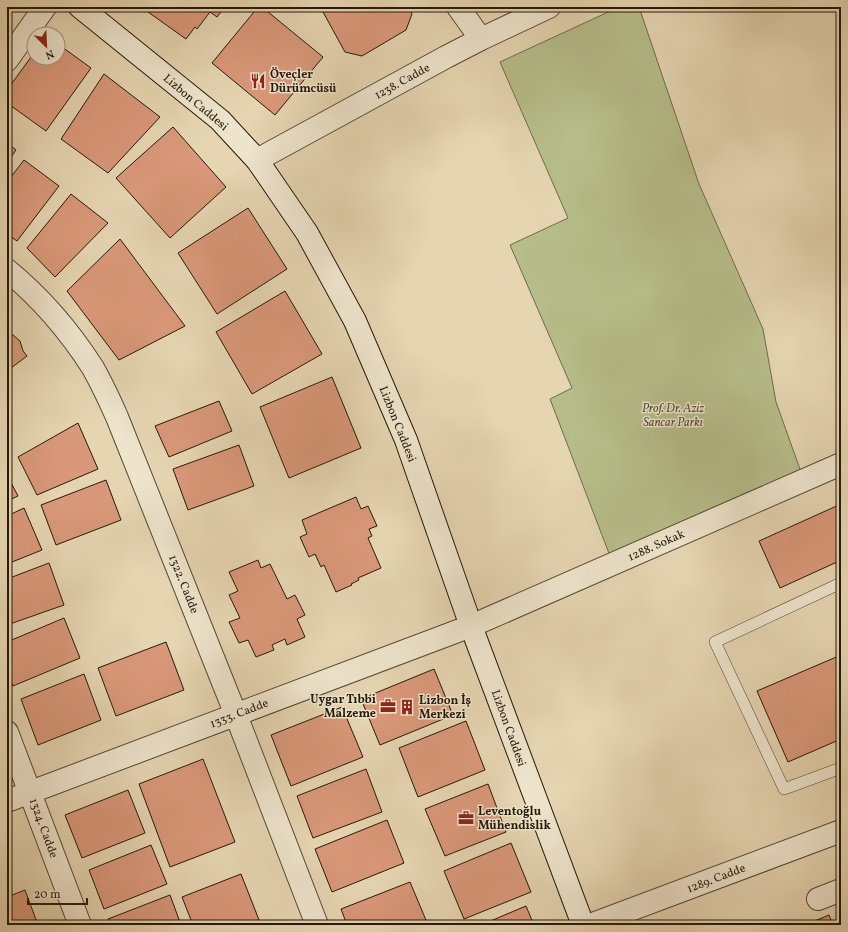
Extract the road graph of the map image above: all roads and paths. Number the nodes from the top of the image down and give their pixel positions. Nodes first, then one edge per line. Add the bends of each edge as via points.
1 (46, 7) edge
2 (80, 7) edge
3 (458, 7) edge
4 (549, 7) edge
5 (481, 39) junction
6 (7, 60) edge
7 (257, 160) junction
8 (7, 270) edge
9 (841, 464) edge
10 (841, 583) edge
11 (471, 626) junction
12 (236, 715) junction
13 (7, 732) edge
14 (841, 768) edge
15 (30, 792) junction
16 (7, 801) edge
17 (841, 830) edge
18 (841, 890) edge
19 (818, 900) dead end
20 (80, 925) edge
21 (317, 925) edge
22 (583, 925) edge
23 (590, 925) edge

1 - 6 street
2 - 7 street, Lizbon Caddesi via 220,120
3 - 5 street
4 - 5 street, 1238. Cadde
5 - 7 street, 1238. Cadde
7 - 11 street, Lizbon Caddesi via 307,233 355,321 406,440
8 - 12 street, 1322. Cadde via 56,319 93,368 106,392
9 - 11 street, 1288. Sokak
10 - 14 lane via 715,642 784,789
11 - 12 street, 1333. Cadde
11 - 22 street, Lizbon Caddesi
12 - 15 street, 1333. Cadde
12 - 21 street, 1322. Cadde
13 - 15 street, 1324. Cadde
15 - 16 street, 1333. Cadde
15 - 20 street, 1324. Cadde
17 - 23 street, 1289. Cadde
18 - 19 street

